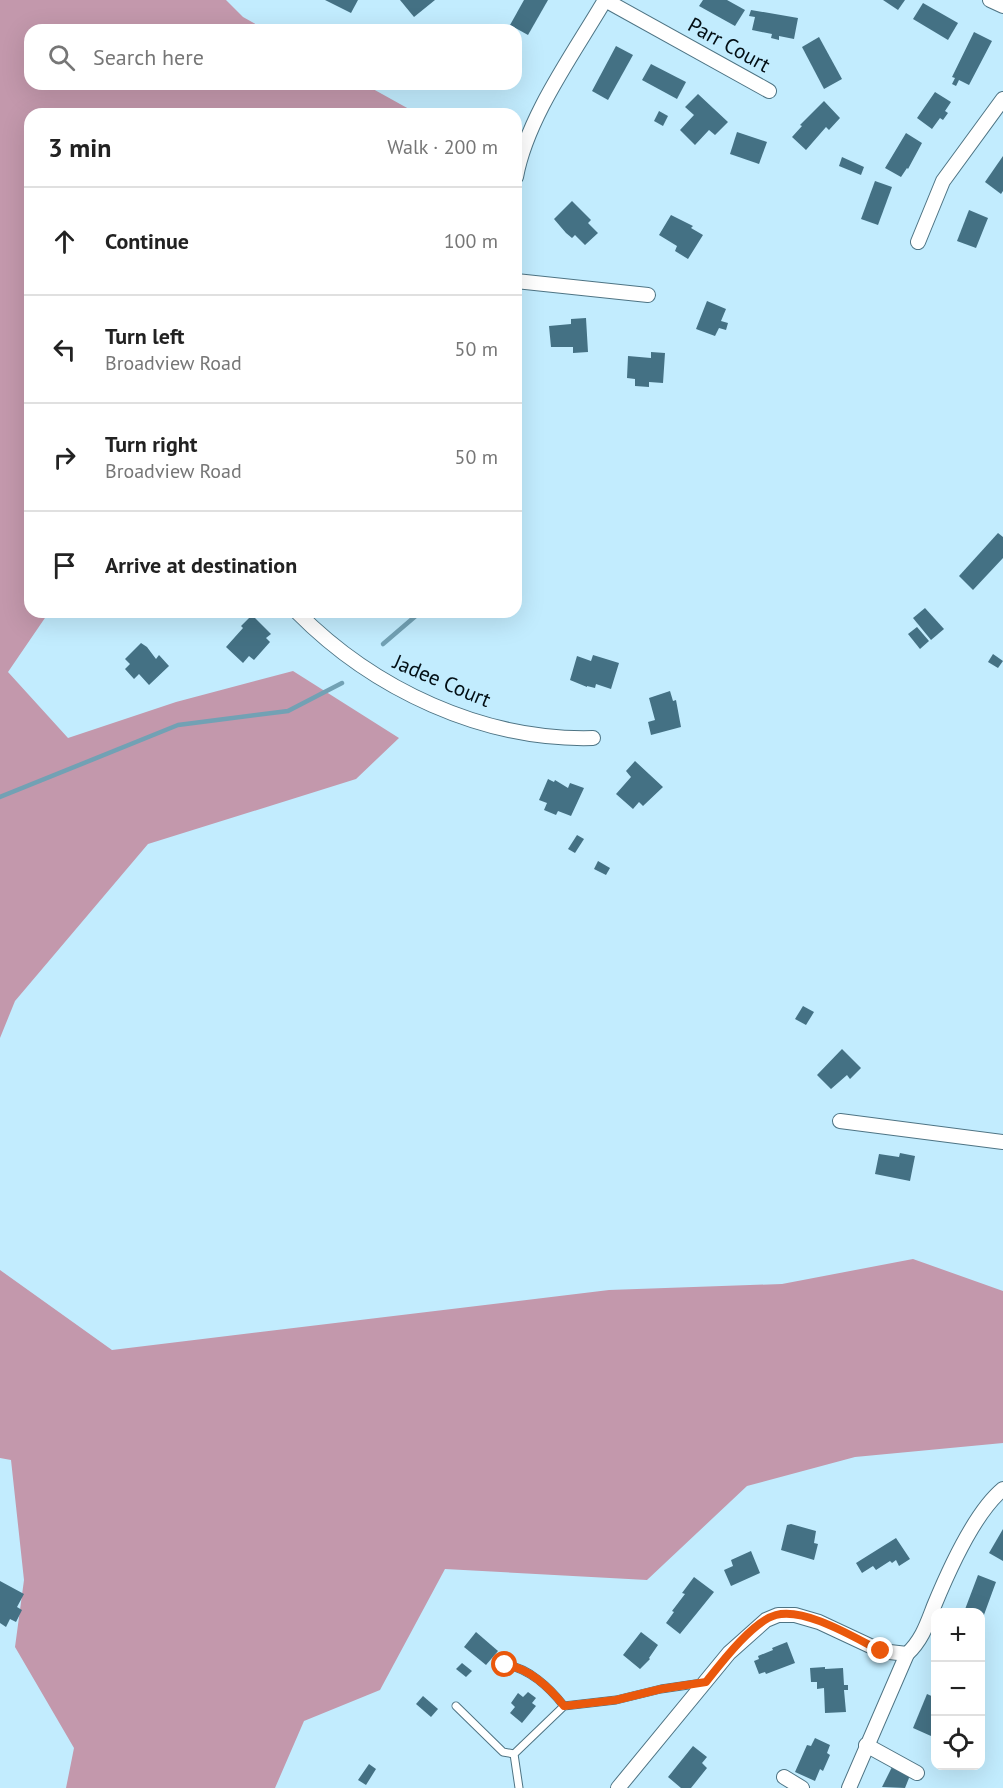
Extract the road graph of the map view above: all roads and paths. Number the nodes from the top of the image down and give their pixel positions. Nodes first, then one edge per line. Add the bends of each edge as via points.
1 (605, 0) edge
2 (990, 0) edge
3 (1003, 6) edge
4 (769, 92) dead end
5 (1003, 99) edge
6 (522, 150) edge
7 (918, 242) dead end
8 (522, 282) edge
9 (648, 295) dead end
10 (304, 618) edge
11 (593, 738) dead end
12 (840, 1121) dead end
13 (1003, 1142) edge
14 (1003, 1489) edge
15 (907, 1654) junction
16 (505, 1665) dead end
17 (706, 1682) junction
18 (456, 1706) dead end
19 (564, 1706) junction
20 (866, 1745) junction
21 (514, 1754) junction
22 (917, 1773) dead end
23 (784, 1777) dead end
24 (519, 1788) edge
25 (618, 1788) edge
26 (802, 1788) edge
27 (849, 1788) edge

1 - 4 street, Parr Court
1 - 6 street via 537,116
2 - 3 street
5 - 7 street via 943,181
8 - 9 street
10 - 11 street, Jadee Court via 377,676 460,717 562,739
12 - 13 street
14 - 15 street via 978,1519 927,1626
15 - 17 street via 881,1651 819,1622 778,1615 766,1620 729,1653
15 - 20 street
16 - 19 lane via 529,1674
17 - 19 lane
17 - 25 street
18 - 21 lane via 503,1752
19 - 21 lane
20 - 22 street
20 - 27 street
21 - 24 lane
23 - 26 street

